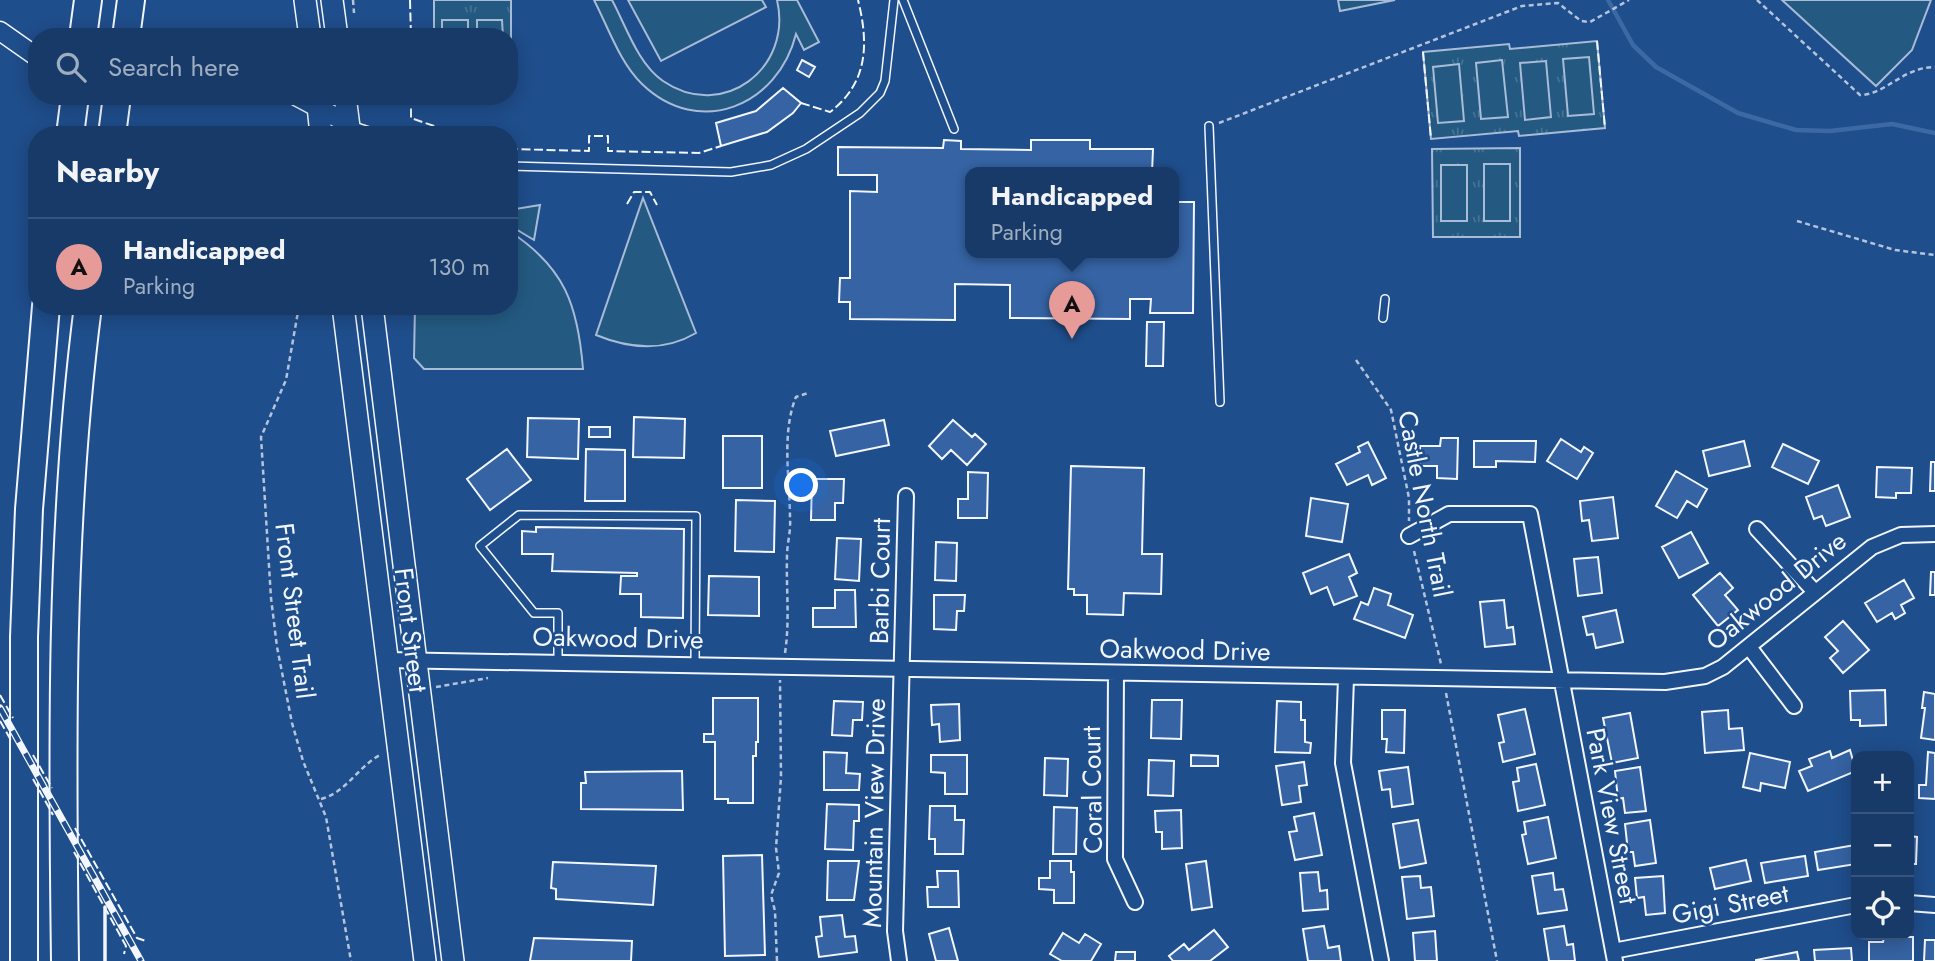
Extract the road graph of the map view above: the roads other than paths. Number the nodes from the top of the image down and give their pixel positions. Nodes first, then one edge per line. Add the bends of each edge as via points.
1 (89, 0) edge
2 (131, 0) edge
3 (305, 0) edge
4 (332, 0) edge
5 (894, 0) edge
6 (903, 0) edge
7 (84, 28) edge
8 (127, 28) edge
9 (309, 28) edge
10 (336, 28) edge
11 (0, 31) edge
12 (28, 52) edge
13 (74, 105) edge
14 (116, 105) edge
15 (317, 105) edge
16 (321, 105) edge
17 (346, 105) edge
18 (71, 126) edge
19 (113, 126) edge
20 (320, 126) edge
21 (345, 126) edge
22 (349, 126) edge
23 (1209, 127) road end
24 (954, 129) dead end
25 (518, 166) edge
26 (1384, 299) dead end
27 (45, 315) edge
28 (87, 315) edge
29 (344, 315) edge
30 (373, 315) edge
31 (1383, 318) dead end
32 (1220, 402) dead end
33 (906, 496) dead end
34 (1757, 529) dead end
35 (1935, 534) edge
36 (1409, 536) road end
37 (1814, 591) junction
38 (1749, 648) junction
39 (386, 660) junction
40 (414, 660) junction
41 (558, 662) junction
42 (695, 664) junction
43 (903, 667) junction
44 (1116, 673) junction
45 (1346, 677) junction
46 (1561, 681) junction
47 (1794, 706) dead end
48 (1135, 902) dead end
49 (1914, 903) edge
50 (1935, 905) edge
51 (1851, 906) edge
52 (1614, 956) edge
53 (24, 961) edge
54 (66, 961) edge
55 (425, 961) edge
56 (453, 961) edge
57 (899, 961) edge
58 (1381, 961) edge

1 - 7 highway
2 - 8 highway
3 - 9 main road
4 - 10 main road
5 - 25 lane via 880,93 860,113 771,166 730,172
6 - 24 lane
11 - 12 street
13 - 18 highway
14 - 19 highway
15 - 20 main road
16 - 21 street
17 - 22 main road
23 - 32 lane
26 - 31 lane
27 - 53 highway via 24,637
28 - 54 highway via 75,434 65,648
29 - 39 main road, Front Street
30 - 40 main road, Front Street
33 - 43 street, Barbi Court
34 - 37 street
35 - 37 street, Oakwood Drive via 1901,535 1872,547
36 - 46 street, Park View Street via 1449,514 1530,514
37 - 38 street, Oakwood Drive
38 - 46 street, Oakwood Drive via 1723,667 1687,680
38 - 47 street
39 - 40 street, Oakwood Drive
39 - 55 main road, Front Street
40 - 41 street, Oakwood Drive
40 - 56 main road, Front Street
41 - 42 street, Oakwood Drive
41 - 42 lane via 558,613 534,613 480,546 519,515 696,516
42 - 43 street, Oakwood Drive
43 - 44 street, Oakwood Drive
43 - 57 street, Mountain View Drive via 895,931
44 - 45 street, Oakwood Drive
44 - 48 street, Coral Court via 1115,859
45 - 46 street, Oakwood Drive
45 - 58 street via 1343,763
46 - 52 street, Park View Street
49 - 50 street
51 - 52 street, Gigi Street

